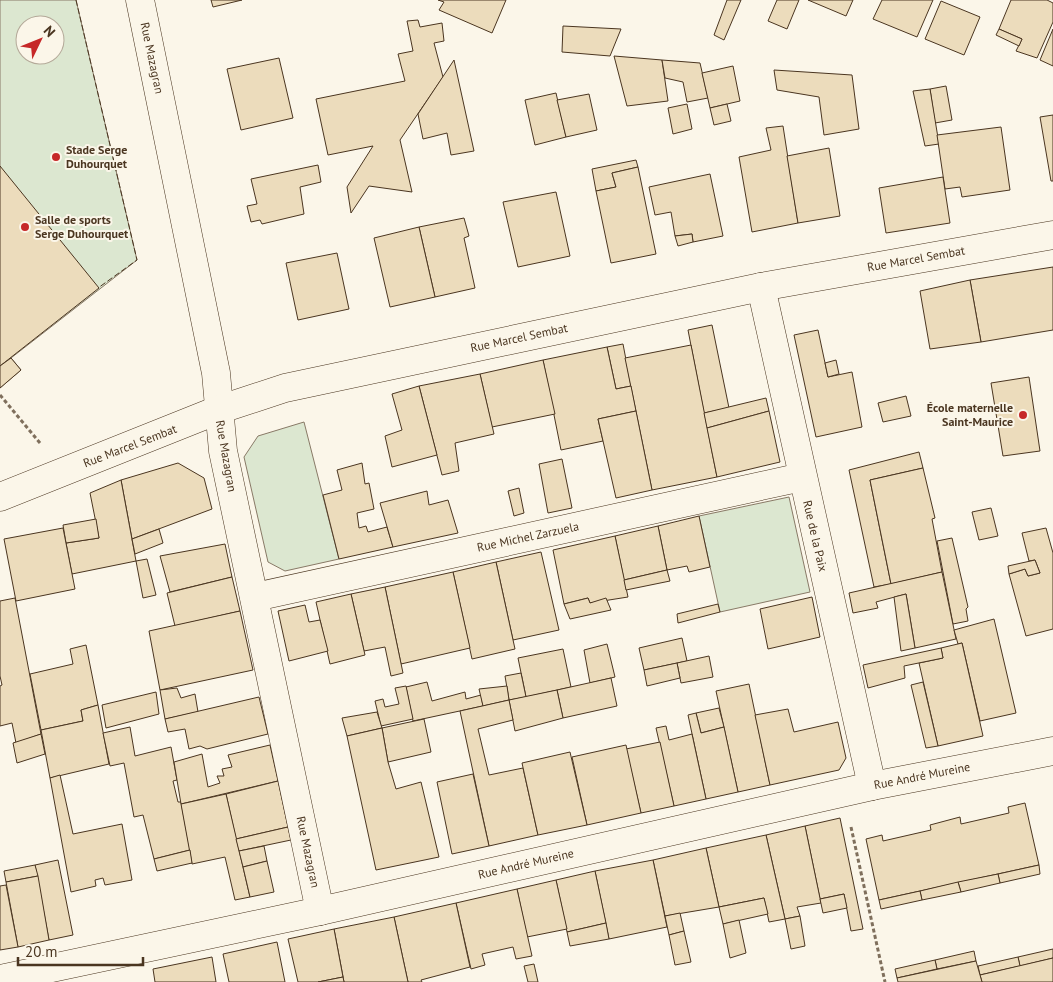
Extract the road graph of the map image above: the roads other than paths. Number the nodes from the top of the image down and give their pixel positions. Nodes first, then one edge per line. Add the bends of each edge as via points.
1 (140, 0) edge
2 (1053, 235) edge
3 (761, 287) junction
4 (218, 410) junction
5 (802, 477) junction
6 (0, 497) edge
7 (255, 597) junction
8 (1053, 751) edge
9 (872, 786) junction
10 (320, 911) junction
11 (0, 979) edge

1 - 4 street, Rue Mazagran via 216,372
2 - 3 street, Rue Marcel Sembat
3 - 4 street, Rue Marcel Sembat via 285,388
3 - 5 street, Rue de la Paix
4 - 6 street, Rue Marcel Sembat
4 - 7 street, Rue Mazagran via 223,451
5 - 7 street, Rue Michel Zarzuela
5 - 9 street, Rue de la Paix
7 - 10 street, Rue Mazagran
8 - 9 street, Rue André Mureine
9 - 10 street, Rue André Mureine
10 - 11 street, Rue André Mureine

